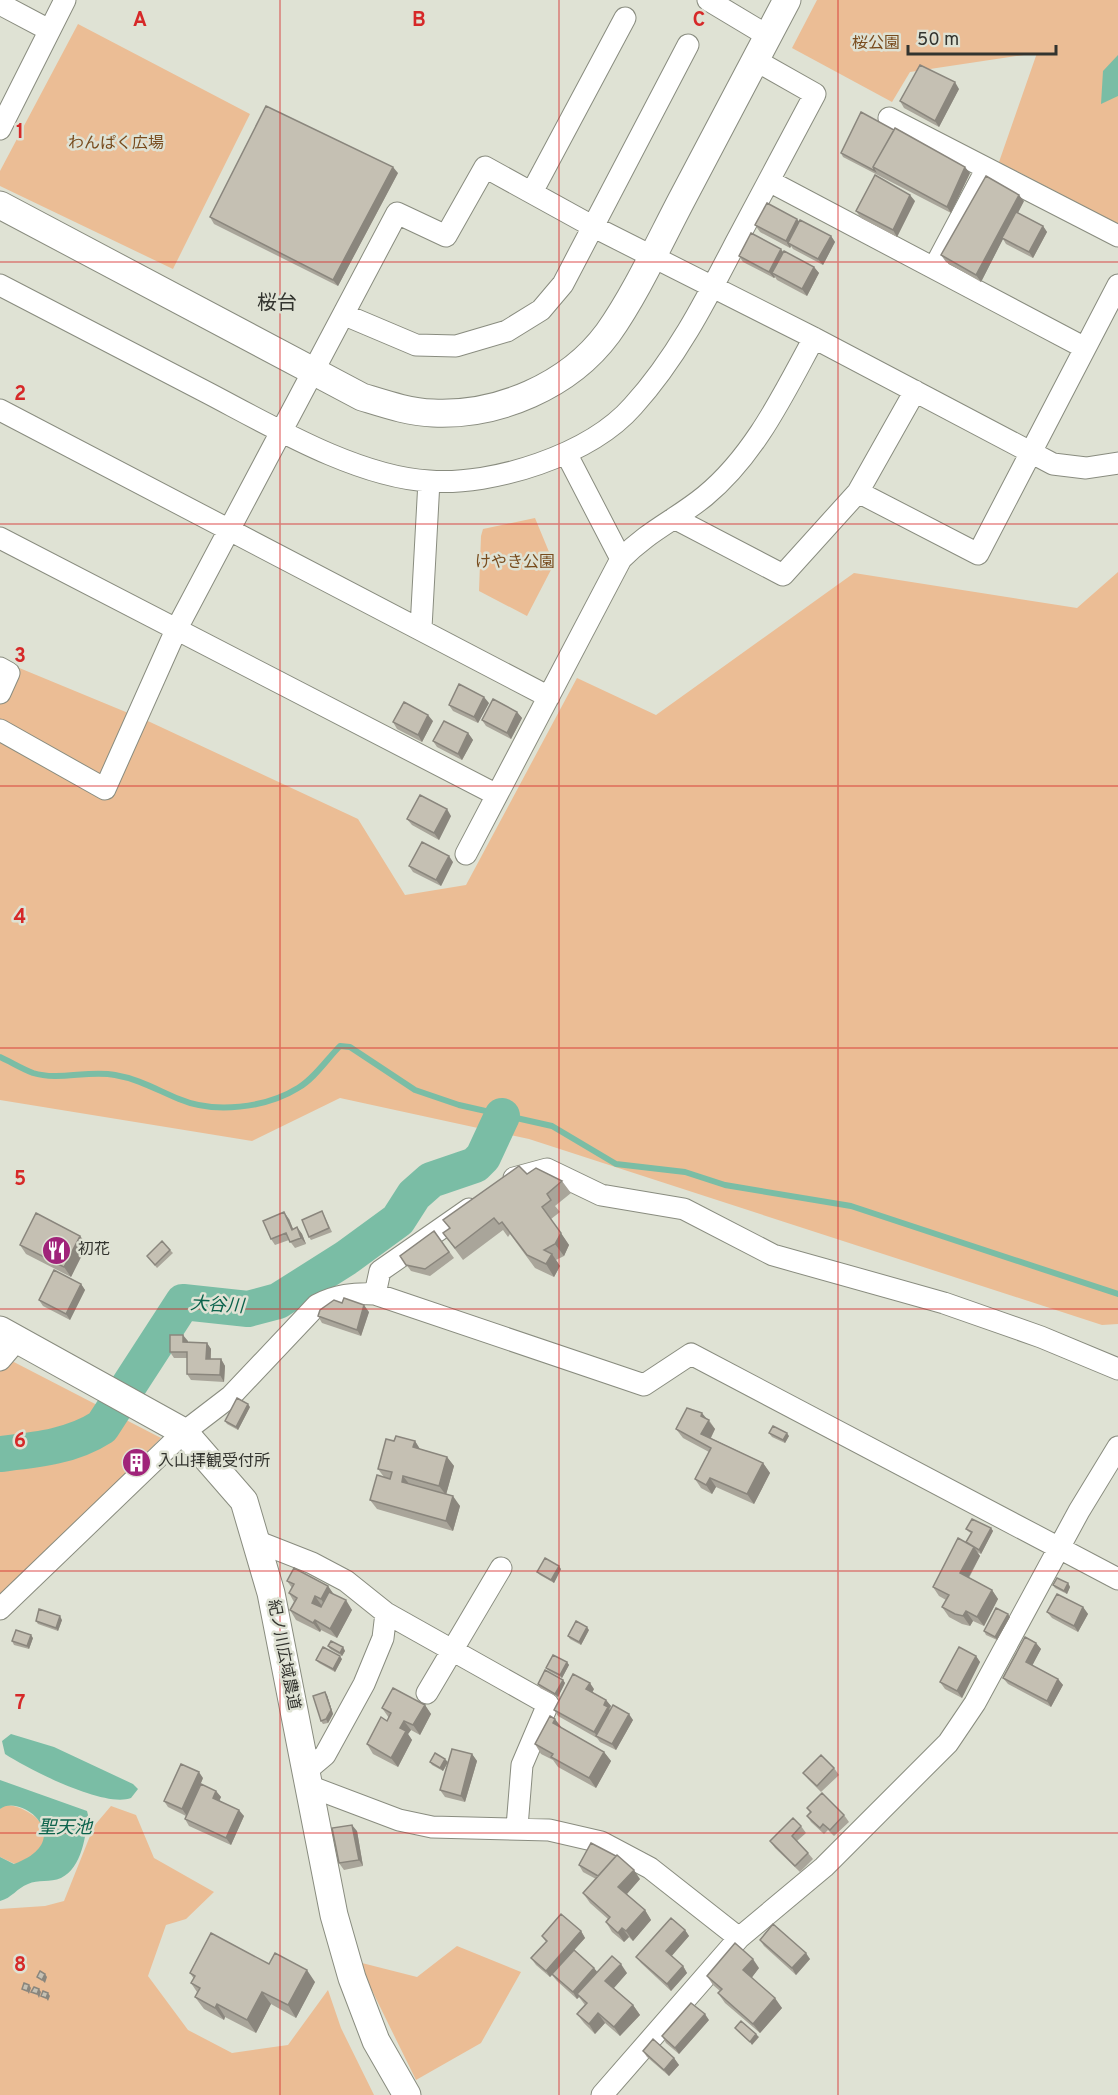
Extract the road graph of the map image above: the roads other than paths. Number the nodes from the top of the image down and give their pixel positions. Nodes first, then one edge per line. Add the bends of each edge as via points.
1 (65, 0) edge
2 (708, 0) edge
3 (787, 0) edge
4 (0, 4) edge
5 (625, 18) dead end
6 (49, 30) junction
7 (768, 36) junction
8 (688, 45) dead end
9 (755, 60) junction
10 (889, 118) dead end
11 (0, 129) edge
12 (986, 170) junction
13 (769, 181) junction
14 (532, 192) junction
15 (0, 205) edge
16 (592, 226) junction
17 (1118, 236) edge
18 (653, 255) junction
19 (934, 268) junction
20 (0, 285) edge
21 (1118, 285) edge
22 (713, 286) junction
23 (345, 315) junction
24 (814, 338) junction
25 (1085, 348) junction
26 (315, 371) junction
27 (915, 391) junction
28 (0, 410) edge
29 (283, 432) junction
30 (1030, 452) junction
31 (566, 453) junction
32 (1118, 463) edge
33 (429, 482) junction
34 (858, 492) junction
35 (674, 518) junction
36 (228, 531) junction
37 (0, 538) edge
38 (621, 559) junction
39 (421, 628) junction
40 (176, 630) junction
41 (0, 668) edge
42 (0, 693) edge
43 (549, 697) junction
44 (0, 730) edge
45 (497, 795) junction
46 (466, 854) dead end
47 (375, 1294) junction
48 (9, 1335) edge
49 (0, 1360) edge
50 (1118, 1370) edge
51 (184, 1432) junction
52 (1118, 1447) edge
53 (256, 1541) junction
54 (1058, 1549) junction
55 (501, 1568) dead end
56 (1118, 1579) edge
57 (0, 1610) edge
58 (386, 1613) junction
59 (451, 1650) junction
60 (427, 1694) dead end
61 (308, 1779) junction
62 (517, 1827) junction
63 (739, 1938) junction
64 (407, 2095) edge
65 (602, 2095) edge

1 - 6 street
2 - 7 street
3 - 7 street
4 - 6 street
5 - 14 street
6 - 11 street
7 - 9 street
8 - 16 street
9 - 13 street via 815,94
9 - 18 street
10 - 12 street
12 - 17 street
12 - 19 street
13 - 19 street
13 - 22 street
14 - 16 street
14 - 23 street via 485,167 446,236 397,213
15 - 26 street
16 - 18 street
16 - 23 street via 563,284 540,310 507,332 456,346 416,345
18 - 22 street
18 - 26 street via 621,314 594,350 564,375 516,400 451,413 410,411 362,396
19 - 25 street
20 - 29 street
21 - 25 street
22 - 24 street
22 - 31 street via 666,364 632,408 591,440
23 - 26 street
24 - 27 street
24 - 35 street via 773,413 740,459 707,495
25 - 30 street
26 - 29 street
27 - 30 street
27 - 34 street
28 - 36 street
29 - 33 street via 370,469
29 - 36 street
30 - 32 street via 1053,464 1086,468
30 - 34 street via 978,554
31 - 33 street via 491,476
31 - 38 street
33 - 39 street
34 - 35 street via 783,574
35 - 38 street via 641,538
36 - 39 street
36 - 40 street
37 - 40 street
38 - 43 street
39 - 43 street
40 - 44 street via 105,789
40 - 45 street
41 - 42 street via 9,673
43 - 45 street
45 - 46 street
47 - 50 street via 380,1271 513,1178 547,1169 601,1195 684,1209 773,1255 944,1303 1041,1336
47 - 51 street via 332,1297 317,1305 231,1396
47 - 54 street via 644,1385 691,1354
48 - 49 street
48 - 51 street, 紀ノ川広域農道
51 - 53 street, 紀ノ川広域農道 via 244,1501
51 - 57 street
52 - 54 street
53 - 58 street via 338,1576
53 - 61 street, 紀ノ川広域農道 via 271,1593
54 - 56 street
54 - 63 street via 975,1703 948,1743 824,1867
55 - 59 street
58 - 59 street
58 - 61 street via 383,1638 364,1684
59 - 60 street
59 - 62 street via 548,1704 522,1765
61 - 62 street via 399,1820 421,1825
61 - 64 street, 紀ノ川広域農道 via 334,1915 352,1978 376,2041
62 - 63 street via 601,1842 650,1868
63 - 65 street

